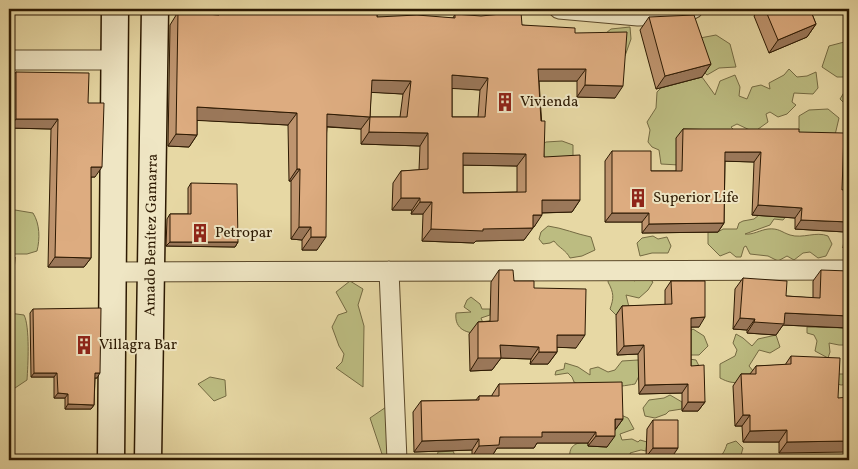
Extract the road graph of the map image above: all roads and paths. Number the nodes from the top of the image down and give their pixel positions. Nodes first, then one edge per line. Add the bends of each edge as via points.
1 (116, 9) edge
2 (155, 9) edge
3 (560, 9) edge
4 (693, 9) edge
5 (638, 12) edge
6 (9, 60) edge
7 (115, 60) junction
8 (849, 270) edge
9 (389, 271) junction
10 (113, 272) junction
11 (151, 272) junction
12 (112, 460) edge
13 (148, 460) edge
14 (397, 460) edge

1 - 7 main road
2 - 11 main road, Amado Benítez Gamarra
3 - 5 street
4 - 5 street via 673,15
6 - 7 street
7 - 10 main road
8 - 9 street
9 - 11 street
9 - 14 street
10 - 11 street
10 - 12 main road
11 - 13 main road, Amado Benítez Gamarra

